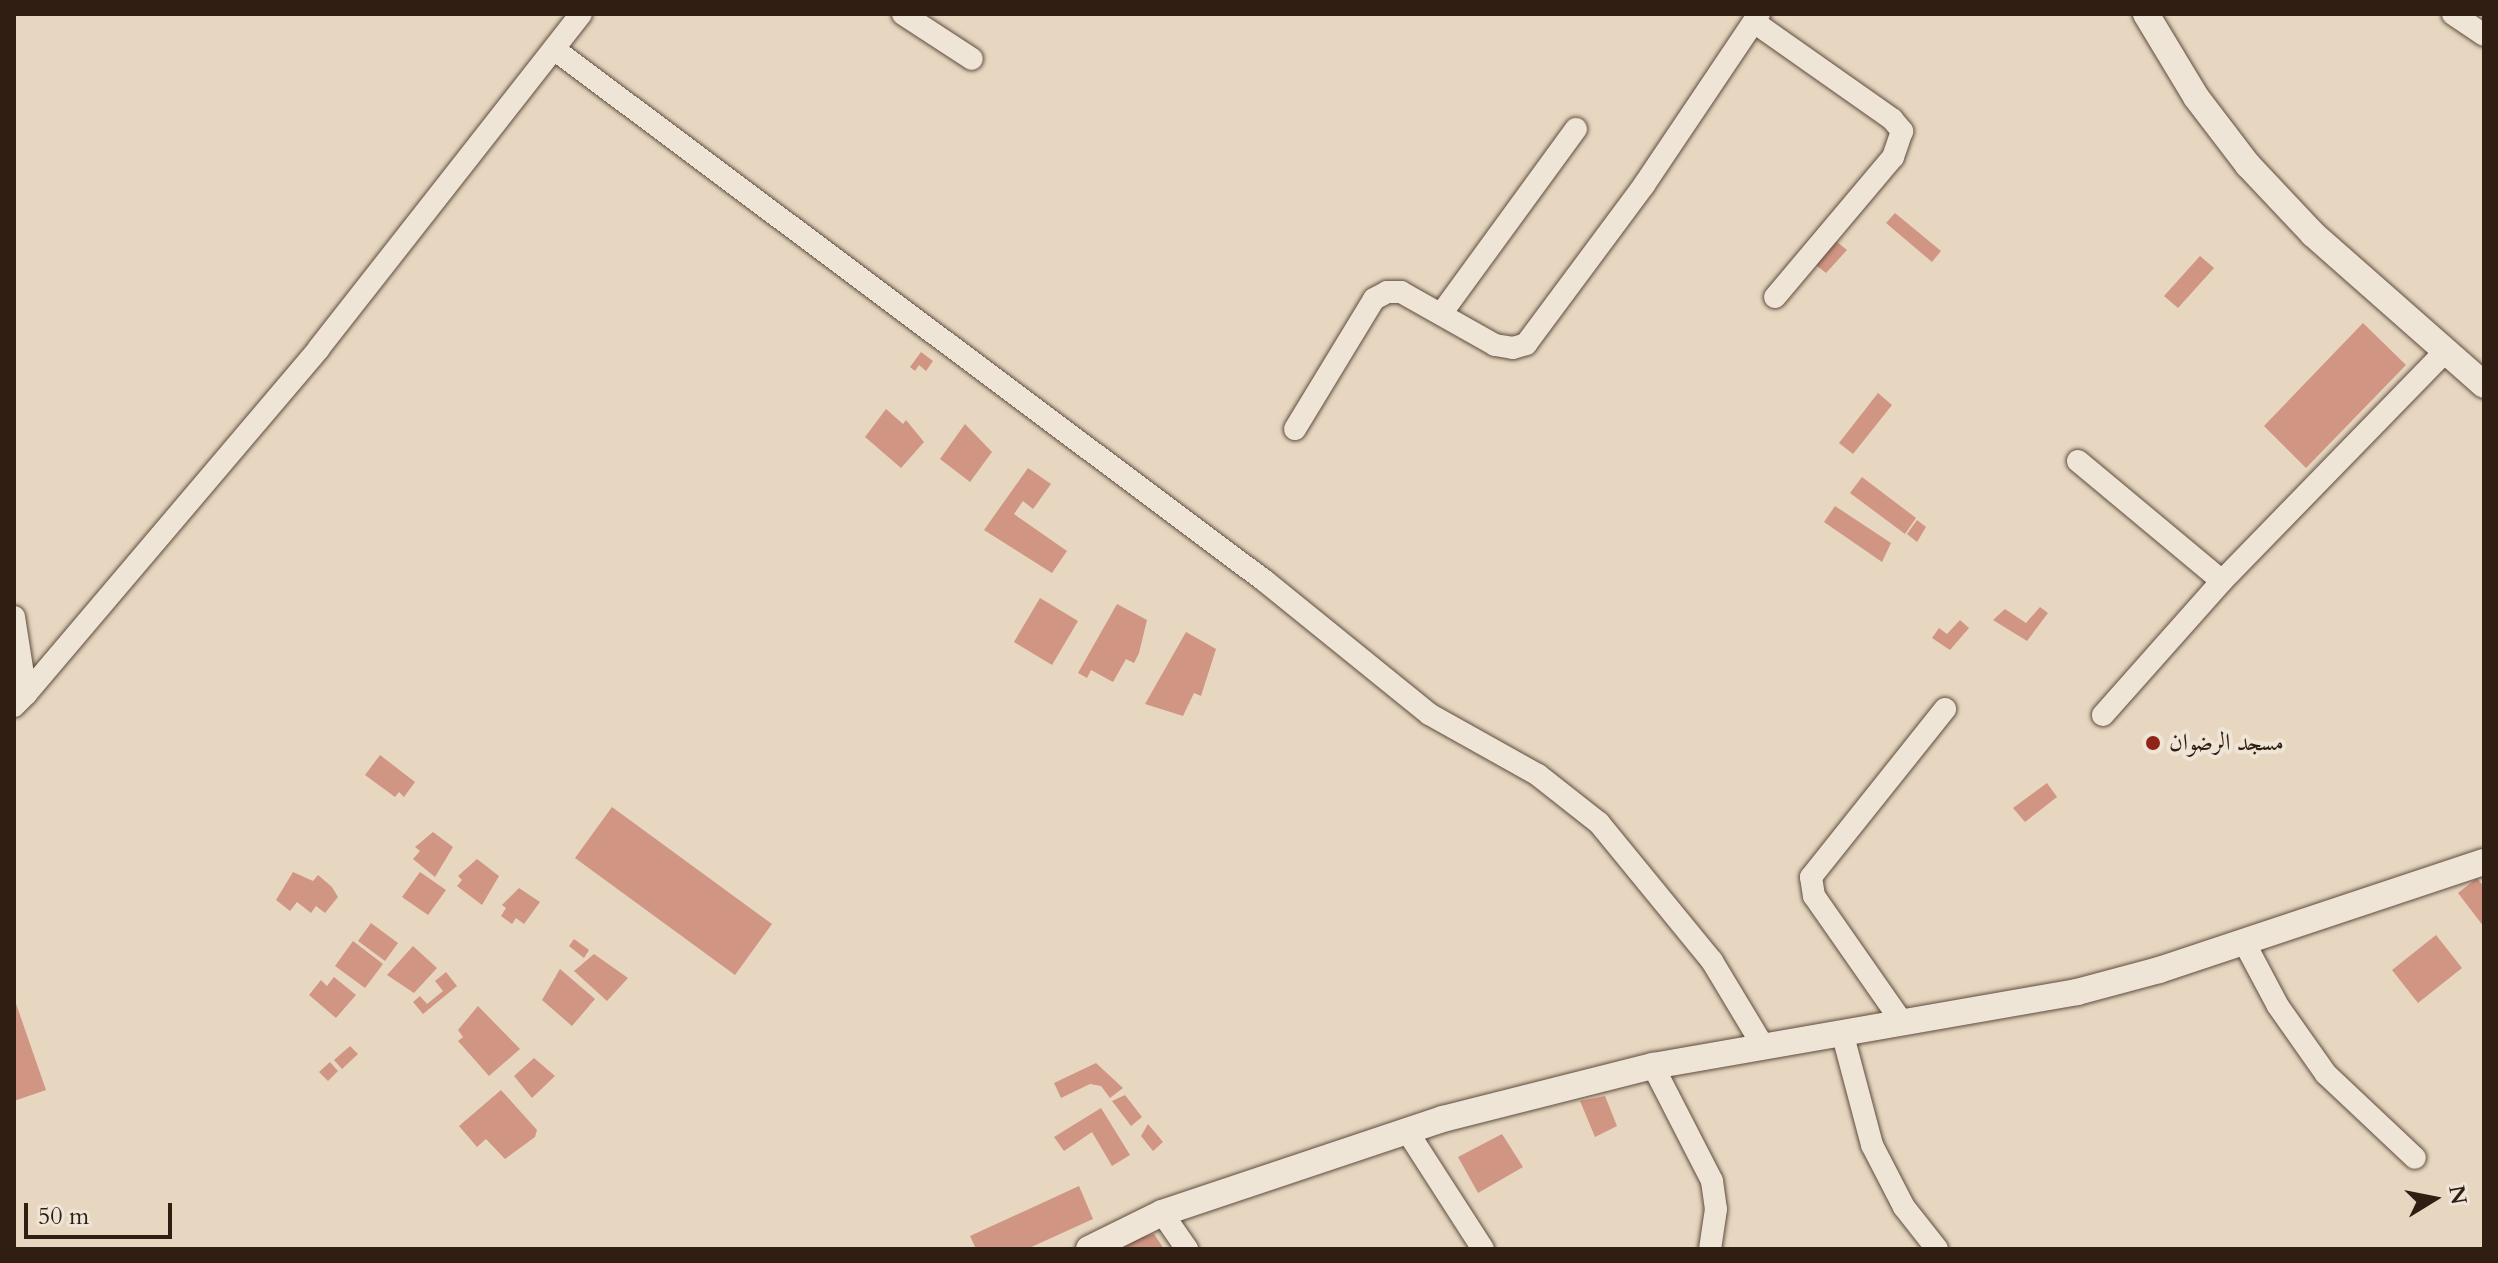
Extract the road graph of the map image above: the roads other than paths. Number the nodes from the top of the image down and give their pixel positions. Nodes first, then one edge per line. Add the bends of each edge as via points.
1 (581, 14) edge
2 (903, 14) edge
3 (2146, 14) edge
4 (2453, 14) edge
5 (1757, 18) edge
6 (2484, 35) edge
7 (554, 49) junction
8 (972, 59) dead end
9 (1576, 129) dead end
10 (1775, 297) dead end
11 (1441, 314) junction
12 (2446, 351) junction
13 (2484, 385) edge
14 (1295, 429) dead end
15 (2078, 461) dead end
16 (2222, 581) junction
17 (14, 617) edge
18 (20, 700) edge
19 (1945, 709) dead end
20 (2103, 715) dead end
21 (2484, 862) edge
22 (2244, 942) junction
23 (1902, 1022) junction
24 (1842, 1032) junction
25 (1763, 1046) junction
26 (1653, 1066) junction
27 (1407, 1131) junction
28 (2415, 1158) dead end
29 (1162, 1213) junction
30 (1089, 1249) edge
31 (1187, 1249) edge
32 (1483, 1249) edge
33 (1710, 1249) edge
34 (1937, 1249) edge

1 - 7 street
2 - 8 street
3 - 12 street via 2196,97 2248,165 2313,234
4 - 6 street
5 - 10 street via 1902,131 1893,157
5 - 11 street via 1644,185 1526,344 1495,345
7 - 18 street via 329,335
7 - 25 street via 1265,581 1429,714 1538,775 1599,823 1712,961
9 - 11 street
11 - 14 street via 1401,292 1374,299
12 - 13 street
12 - 16 street
15 - 16 street
16 - 20 street
17 - 18 street
19 - 23 street via 1811,877 1814,896
21 - 22 street
22 - 23 street via 2077,992
22 - 28 street via 2278,1006 2326,1074
23 - 24 street
24 - 25 street
24 - 34 street via 1872,1145 1904,1207
25 - 26 street
26 - 27 street
26 - 33 street via 1712,1181 1716,1209
27 - 29 street
27 - 32 street
29 - 30 street
29 - 31 street

